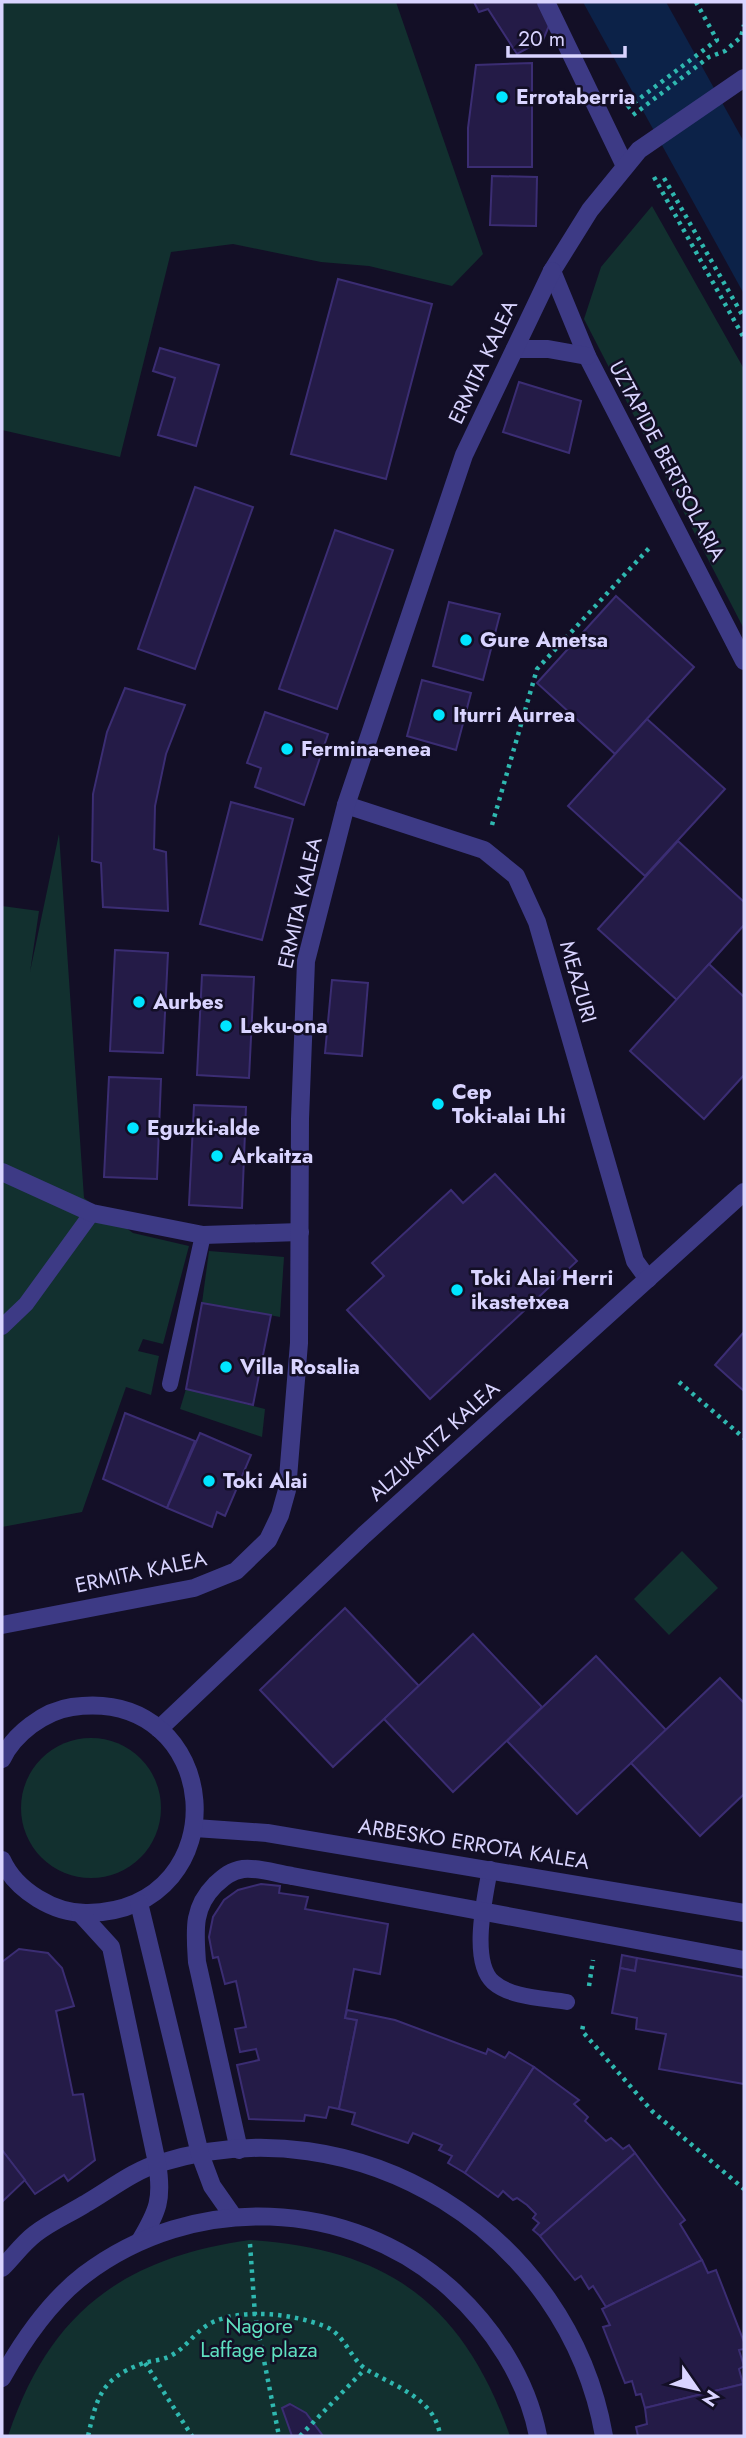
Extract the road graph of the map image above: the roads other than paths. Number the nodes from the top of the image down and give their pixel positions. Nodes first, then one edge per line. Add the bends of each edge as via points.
1 (546, 2) edge
2 (738, 82) edge
3 (625, 166) junction
4 (552, 271) junction
5 (515, 349) junction
6 (587, 356) junction
7 (744, 662) edge
8 (346, 805) junction
9 (2, 1172) edge
10 (744, 1192) edge
11 (92, 1213) junction
12 (300, 1232) junction
13 (203, 1236) junction
14 (648, 1279) junction
15 (2, 1327) edge
16 (170, 1384) dead end
17 (2, 1625) edge
18 (159, 1729) junction
19 (2, 1759) edge
20 (195, 1828) junction
21 (3, 1868) edge
22 (489, 1869) junction
23 (139, 1903) junction
24 (483, 1910) junction
25 (80, 1913) junction
26 (744, 1913) edge
27 (744, 1960) edge
28 (568, 2001) dead end
29 (239, 2150) junction
30 (201, 2154) junction
31 (157, 2163) junction
32 (241, 2215) junction
33 (140, 2241) junction
34 (2, 2268) edge
35 (2, 2378) edge
36 (538, 2436) edge
37 (604, 2436) edge

1 - 3 street
2 - 3 street, ERMITA KALEA via 644,146
3 - 4 street, ERMITA KALEA via 590,210
4 - 5 street, ERMITA KALEA
4 - 6 street, UZTAPIDE BERTSOLARIA
5 - 6 street, UZTAPIDE BERTSOLARIA
5 - 8 street, ERMITA KALEA via 464,455
6 - 7 street, UZTAPIDE BERTSOLARIA
8 - 12 street, ERMITA KALEA via 306,961
8 - 14 street, MEAZURI via 484,850 516,876 537,922 635,1261
9 - 11 street
10 - 14 street, ALZUKAITZ KALEA
11 - 13 street
11 - 15 lane via 26,1304
12 - 13 street
12 - 17 street, ERMITA KALEA via 299,1343 287,1490 268,1540 236,1572 194,1588
13 - 16 lane
14 - 18 street, ALZUKAITZ KALEA via 364,1535
18 - 19 street via 130,1711 96,1704 62,1709 31,1724
18 - 20 street via 178,1749 191,1773 197,1800
20 - 22 street, ARBESKO ERROTA KALEA via 267,1833
20 - 23 street via 185,1858 165,1884
21 - 25 street via 26,1891 51,1906
22 - 24 lane
22 - 26 street, ARBESKO ERROTA KALEA
23 - 25 street via 110,1913
23 - 30 street
24 - 27 street
24 - 28 lane via 482,1961 492,1981 514,1992
24 - 29 street via 245,1868 228,1873 204,1896 195,1914 197,1962
25 - 31 street via 111,1947
29 - 30 street
29 - 37 street via 299,2148 362,2161 457,2208 488,2232 552,2302 580,2356
30 - 31 street
30 - 32 street via 212,2186
31 - 33 street via 162,2190 156,2215
31 - 34 street via 36,2233
32 - 33 street via 186,2225
32 - 36 street via 312,2219 372,2237 427,2267 474,2309 510,2360
33 - 35 street via 84,2275 37,2321

